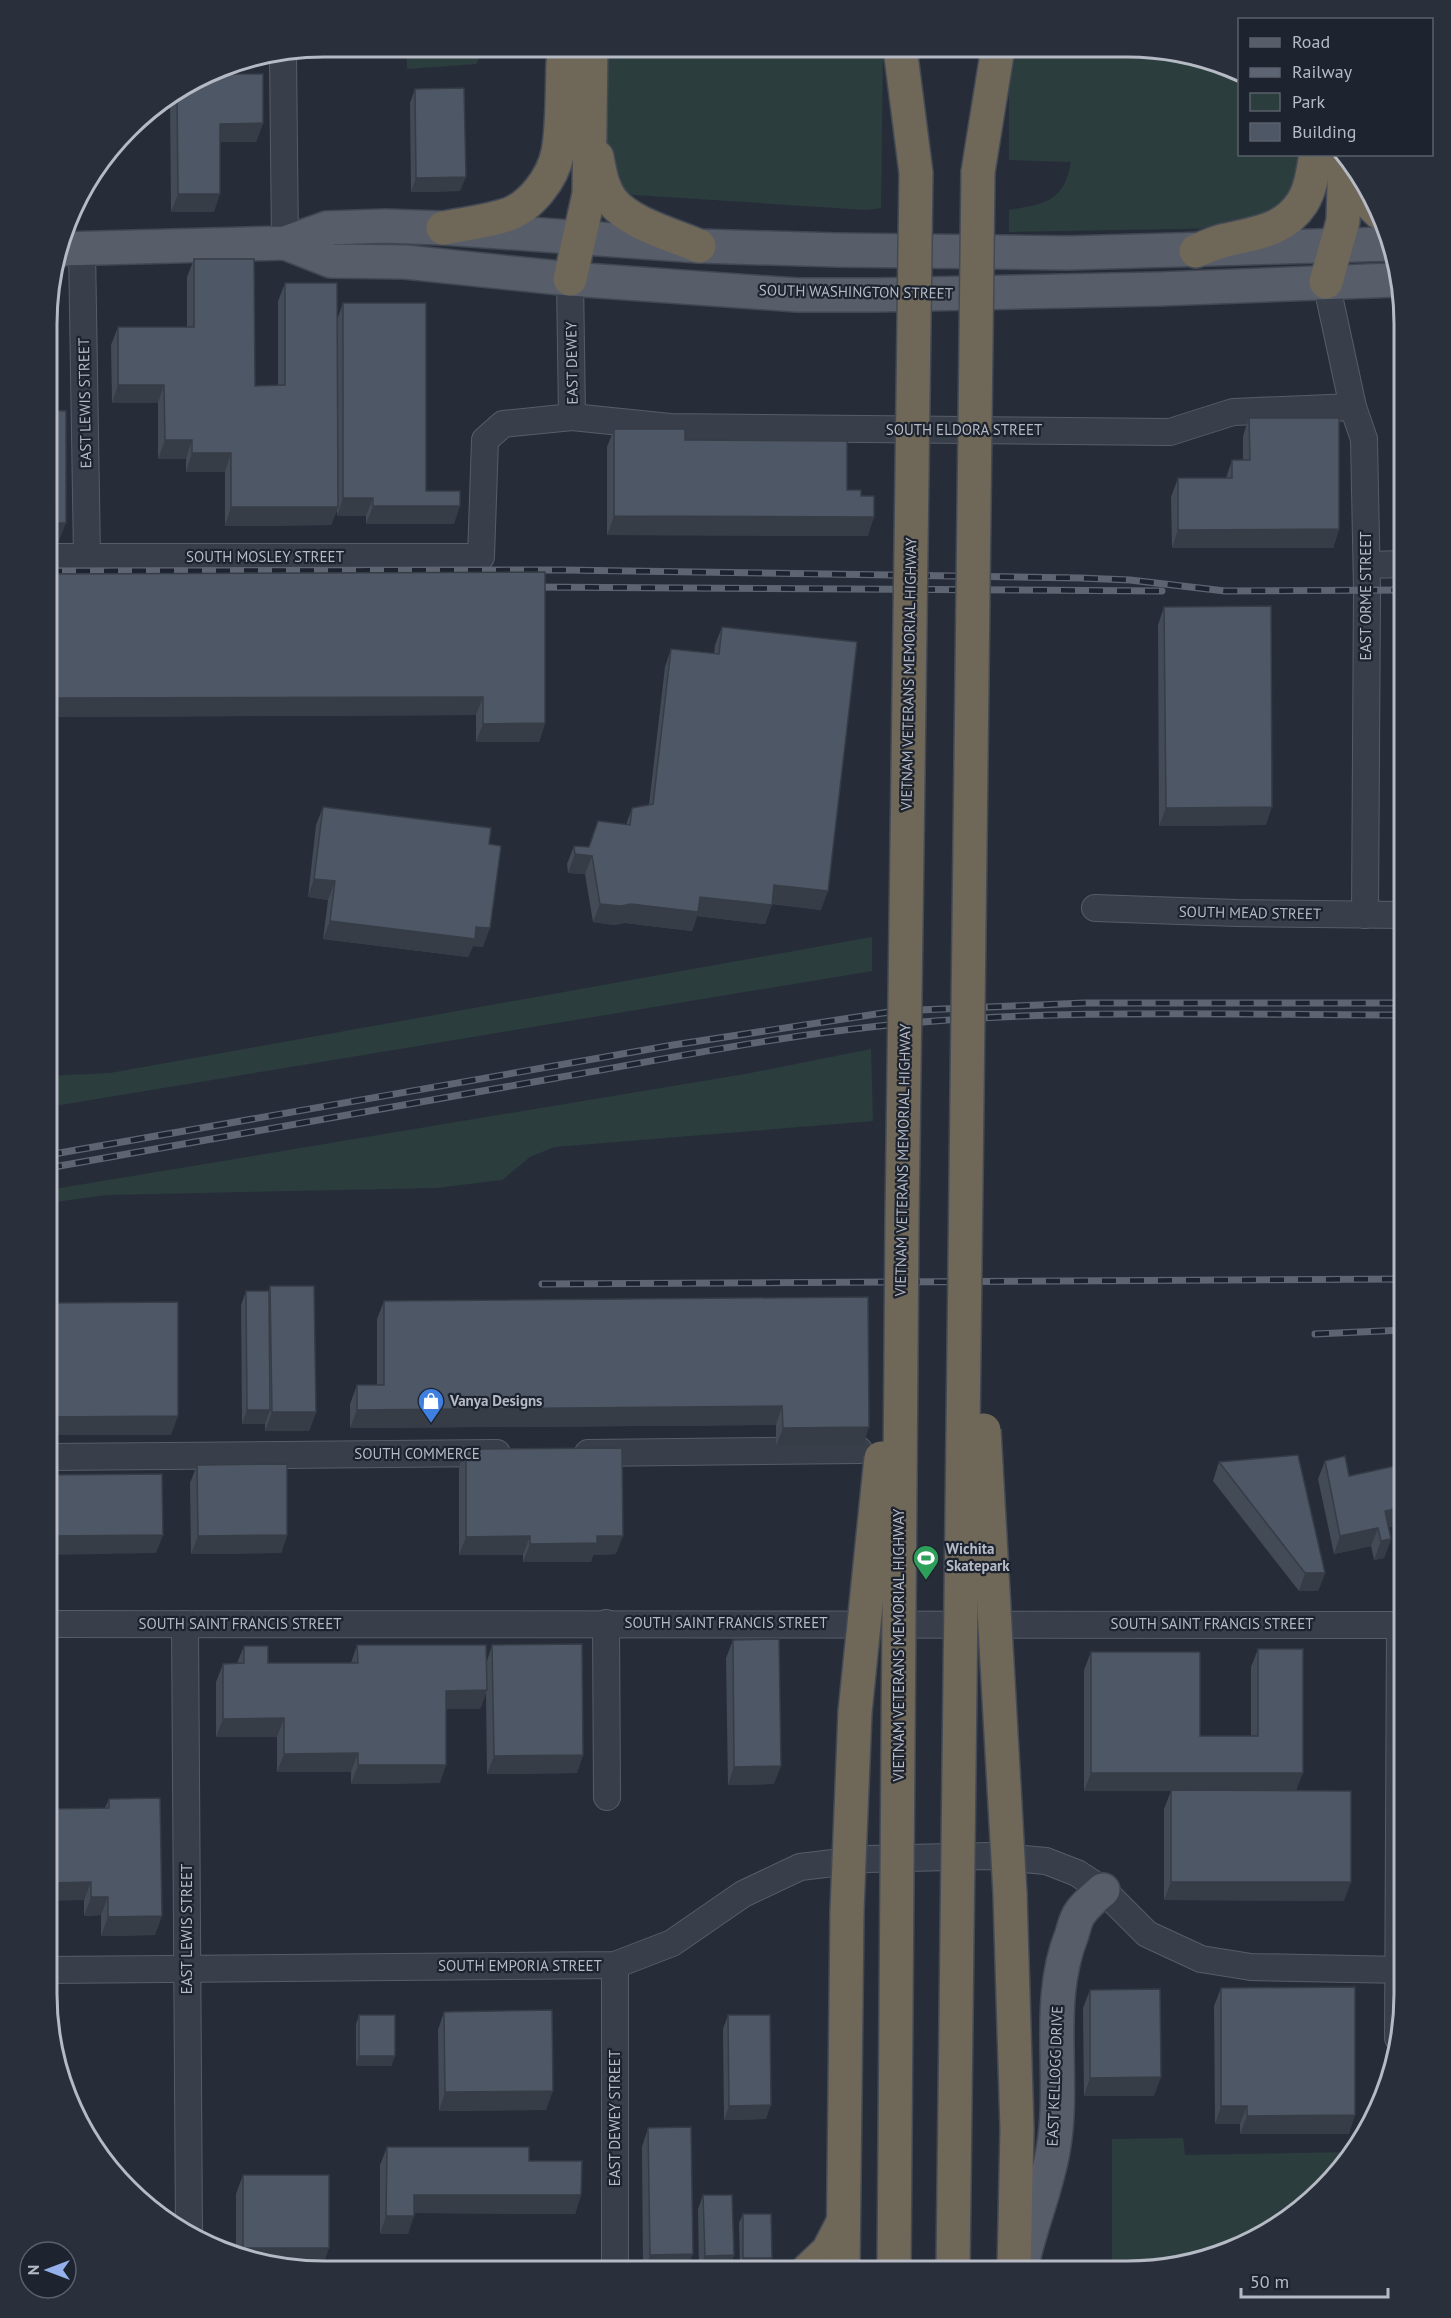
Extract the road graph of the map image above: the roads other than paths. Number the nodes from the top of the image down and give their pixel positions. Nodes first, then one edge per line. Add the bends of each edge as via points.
1 (571, 57) edge
2 (572, 57) edge
3 (573, 57) edge
4 (901, 57) edge
5 (918, 57) edge
6 (978, 57) edge
7 (997, 57) edge
8 (283, 60) edge
9 (590, 128) junction
10 (1316, 156) edge
11 (1316, 156) edge
12 (1345, 171) edge
13 (978, 172) junction
14 (916, 173) junction
15 (443, 228) junction
16 (574, 238) junction
17 (285, 243) junction
18 (1382, 244) edge
19 (699, 246) junction
20 (1330, 247) junction
21 (71, 249) edge
22 (1196, 251) junction
23 (570, 279) junction
24 (1390, 280) edge
25 (1326, 282) junction
26 (1353, 407) junction
27 (572, 417) junction
28 (57, 557) edge
29 (87, 557) junction
30 (481, 557) joint
31 (1394, 564) edge
32 (1367, 565) junction
33 (1095, 908) dead end
34 (1365, 915) junction
35 (1394, 915) edge
36 (902, 1221) junction
37 (966, 1228) junction
38 (859, 1450) dead end
39 (523, 1453) edge
40 (559, 1453) edge
41 (57, 1457) edge
42 (606, 1623) junction
43 (57, 1624) edge
44 (185, 1624) junction
45 (1394, 1624) edge
46 (608, 1797) dead end
47 (1102, 1890) junction
48 (615, 1965) junction
49 (187, 1969) junction
50 (57, 1970) edge
51 (1394, 1970) edge
52 (843, 2222) junction
53 (189, 2224) edge
54 (615, 2261) edge
55 (818, 2261) edge
56 (843, 2261) edge
57 (894, 2261) edge
58 (953, 2261) edge
59 (1014, 2261) edge
60 (1022, 2261) edge

1 - 15 highway via 558,151 552,170 536,195 505,216
2 - 16 highway
3 - 9 highway
4 - 14 highway
5 - 14 highway, VIETNAM VETERANS MEMORIAL HIGHWAY
6 - 13 highway
7 - 13 highway
8 - 17 street
9 - 16 highway via 589,194
9 - 19 highway via 603,184 612,201 627,215
10 - 20 highway
11 - 22 highway via 1310,185 1288,220 1269,231 1224,240
12 - 20 highway via 1343,221
13 - 37 highway, bridge
14 - 36 highway, VIETNAM VETERANS MEMORIAL HIGHWAY, bridge
15 - 16 main road, SOUTH WASHINGTON STREET
15 - 17 main road, SOUTH WASHINGTON STREET via 327,228
16 - 19 main road, SOUTH WASHINGTON STREET
16 - 23 highway
17 - 21 main road, SOUTH WASHINGTON STREET
17 - 23 main road, SOUTH WASHINGTON STREET via 331,261 405,262
18 - 20 main road, SOUTH WASHINGTON STREET
19 - 22 main road, SOUTH WASHINGTON STREET via 1067,253
20 - 22 main road, SOUTH WASHINGTON STREET
20 - 25 highway
21 - 29 street, EAST LEWIS STREET
23 - 25 main road, SOUTH WASHINGTON STREET via 797,295 1160,290
23 - 27 street, EAST DEWEY
24 - 25 main road, SOUTH WASHINGTON STREET
25 - 26 street, EAST ORME STREET
26 - 27 street, SOUTH ELDORA STREET via 1233,412 1170,432 670,427
26 - 32 street, EAST ORME STREET via 1364,439
27 - 30 street, EAST DEWEY via 503,424 485,440
28 - 29 street, SOUTH MOSLEY STREET
29 - 30 street, SOUTH MOSLEY STREET
31 - 32 street
32 - 34 street, EAST ORME STREET
33 - 34 street, SOUTH MEAD STREET
34 - 35 street, SOUTH MEAD STREET
36 - 52 highway, bridge via 855,1712 846,1911
36 - 57 highway, VIETNAM VETERANS MEMORIAL HIGHWAY, bridge
37 - 58 highway, bridge
37 - 59 highway, bridge via 984,1427 1010,1894 1017,2129
38 - 40 street
39 - 41 street, SOUTH COMMERCE
42 - 44 street, SOUTH SAINT FRANCIS STREET
42 - 45 street, SOUTH SAINT FRANCIS STREET
42 - 46 street
43 - 44 street, SOUTH SAINT FRANCIS STREET
44 - 49 street, EAST LEWIS STREET
47 - 48 street, SOUTH EMPORIA STREET via 1077,1872 1046,1861 990,1856 867,1859 800,1867 743,1894 672,1943
47 - 51 street, SOUTH EMPORIA STREET via 1147,1934 1201,1959 1251,1967
47 - 60 main road, EAST KELLOGG DRIVE via 1080,1913 1066,1947 1056,2025 1053,2150
48 - 49 street, SOUTH EMPORIA STREET
48 - 54 street, EAST DEWEY STREET
49 - 50 street, SOUTH EMPORIA STREET
49 - 53 street, EAST LEWIS STREET
52 - 55 highway via 828,2251
52 - 56 highway

